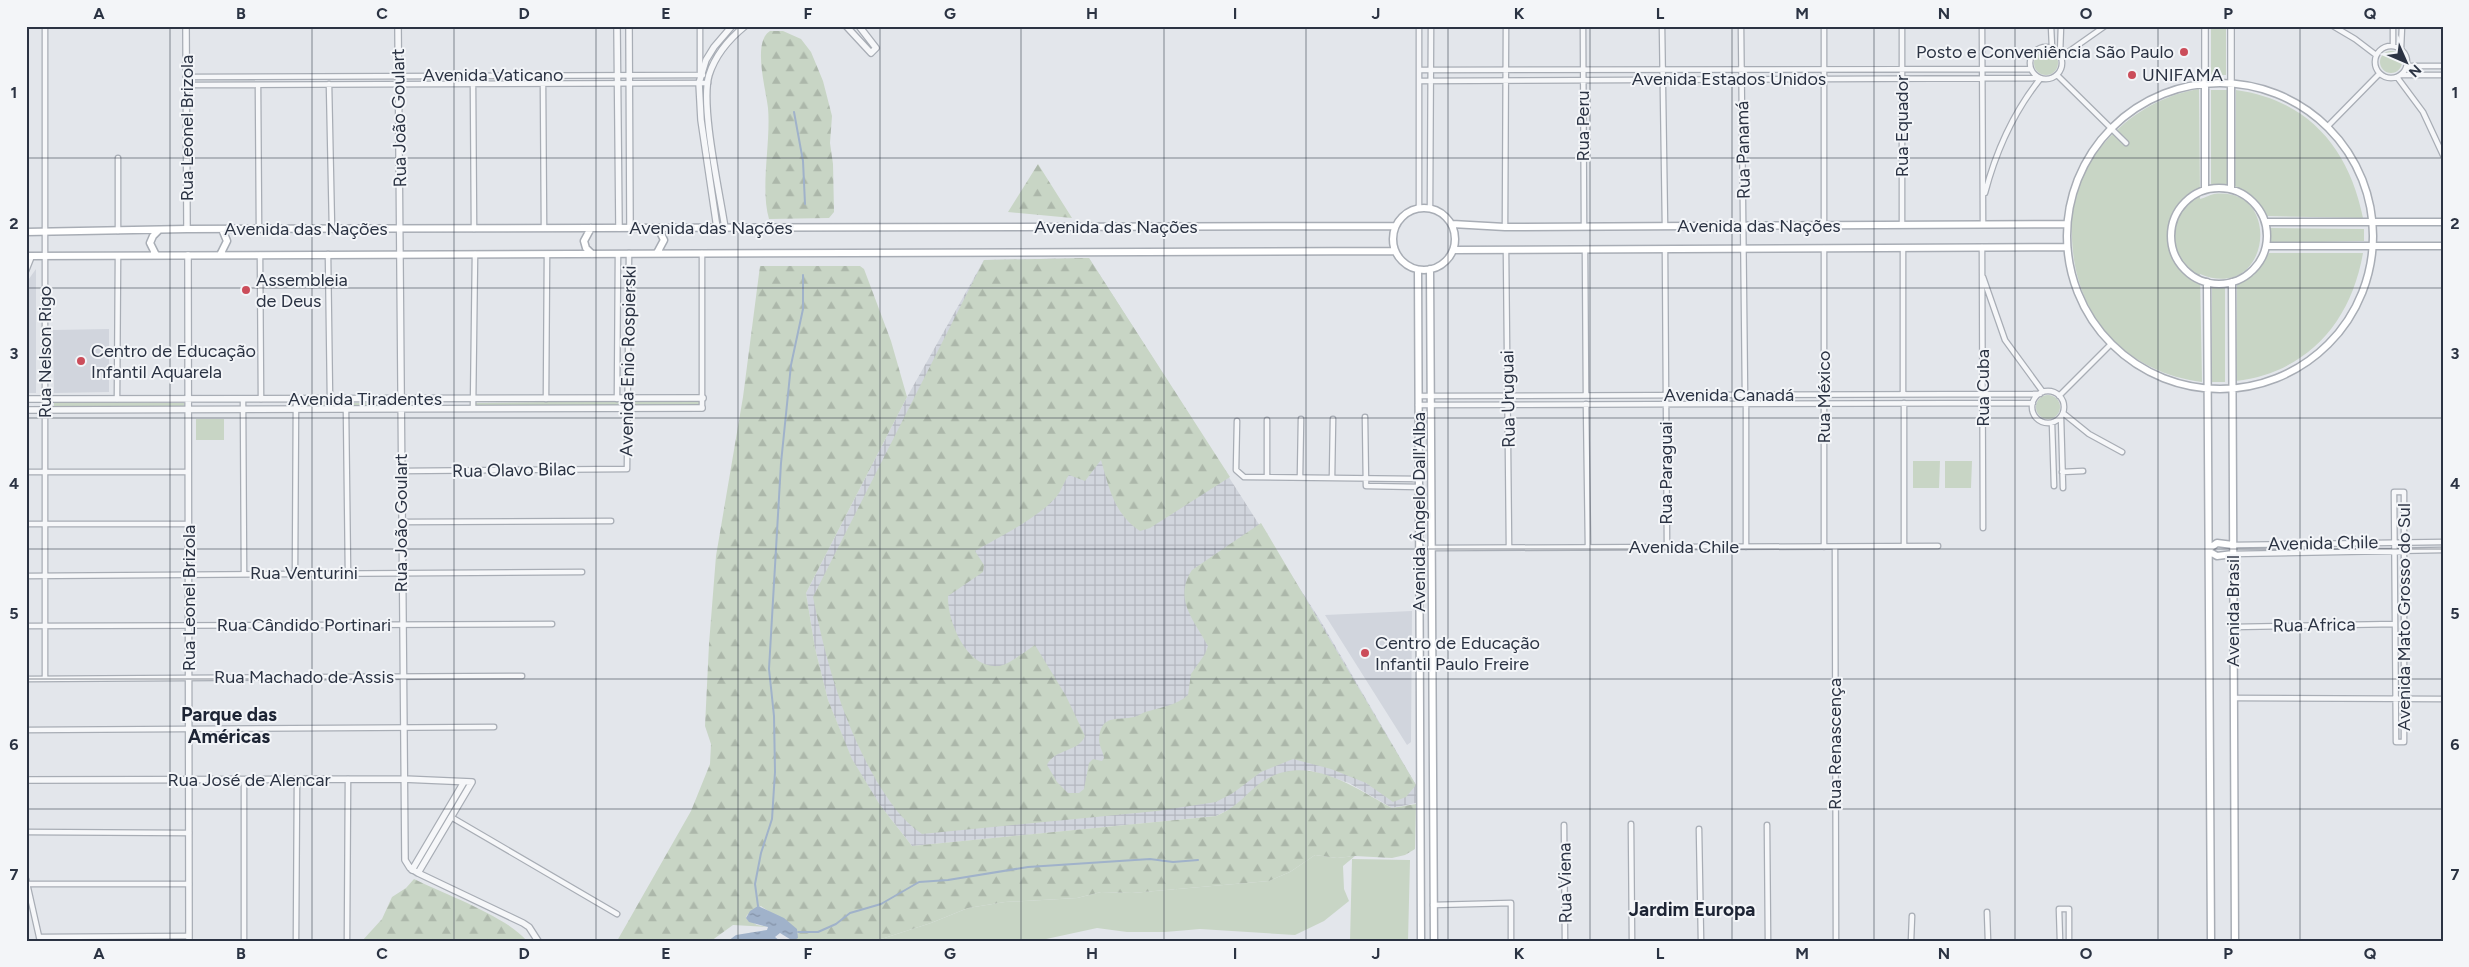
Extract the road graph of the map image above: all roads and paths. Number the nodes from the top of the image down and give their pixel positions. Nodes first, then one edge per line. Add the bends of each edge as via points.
1 (45, 26) edge
2 (186, 26) edge
3 (398, 26) edge
4 (617, 26) edge
5 (629, 26) edge
6 (700, 26) edge
7 (732, 26) edge
8 (745, 26) edge
9 (846, 26) edge
10 (858, 26) edge
11 (1419, 26) edge
12 (1431, 26) edge
13 (1506, 26) edge
14 (1583, 26) edge
15 (1662, 26) edge
16 (1741, 26) edge
17 (1824, 26) edge
18 (1902, 26) edge
19 (1982, 26) edge
20 (2052, 26) edge
21 (2061, 26) edge
22 (2105, 26) edge
23 (2205, 26) edge
24 (2232, 26) edge
25 (2333, 26) edge
26 (2393, 26) edge
27 (2402, 26) edge
28 (2393, 46) junction
29 (2052, 47) junction
30 (2401, 50) junction
31 (2061, 55) junction
32 (2376, 55) junction
33 (2407, 66) junction
34 (2443, 66) edge
35 (1824, 69) junction
36 (1902, 69) junction
37 (1982, 69) junction
38 (2031, 69) junction
39 (1419, 70) junction
40 (1430, 70) junction
41 (1507, 70) junction
42 (1583, 70) junction
43 (1662, 70) junction
44 (1741, 70) junction
45 (618, 74) junction
46 (628, 74) junction
47 (2379, 74) junction
48 (700, 75) junction
49 (709, 75) junction
50 (2057, 75) junction
51 (2443, 75) edge
52 (398, 76) junction
53 (2399, 76) junction
54 (186, 77) junction
55 (1903, 78) junction
56 (1982, 78) junction
57 (2040, 78) junction
58 (1741, 79) junction
59 (1823, 79) junction
60 (1507, 80) junction
61 (1583, 80) junction
62 (1662, 80) junction
63 (1419, 81) junction
64 (1430, 81) junction
65 (699, 83) junction
66 (708, 83) junction
67 (2205, 83) junction
68 (2231, 83) junction
69 (329, 84) junction
70 (399, 84) junction
71 (473, 84) junction
72 (543, 84) junction
73 (618, 84) junction
74 (629, 84) junction
75 (186, 85) junction
76 (258, 85) junction
77 (2328, 126) junction
78 (2111, 128) junction
79 (2126, 143) dead end
80 (2443, 155) edge
81 (118, 158) dead end
82 (2231, 189) junction
83 (2205, 190) junction
84 (1983, 202) junction
85 (1419, 208) junction
86 (1430, 208) junction
87 (2265, 222) junction
88 (2374, 222) junction
89 (2443, 222) edge
90 (1452, 224) junction
91 (1983, 224) junction
92 (2067, 224) junction
93 (1824, 225) junction
94 (1902, 225) junction
95 (1395, 226) junction
96 (1584, 226) junction
97 (1665, 226) junction
98 (1745, 226) junction
99 (1505, 227) junction
100 (544, 228) junction
101 (592, 228) junction
102 (618, 228) junction
103 (630, 228) junction
104 (658, 228) junction
105 (717, 228) junction
106 (725, 228) junction
107 (187, 229) junction
108 (222, 229) junction
109 (260, 229) junction
110 (332, 229) junction
111 (401, 229) junction
112 (474, 229) junction
113 (118, 230) junction
114 (160, 230) junction
115 (26, 232) edge
116 (44, 232) junction
117 (2266, 246) junction
118 (2373, 246) junction
119 (2443, 246) edge
120 (1982, 247) junction
121 (2067, 247) junction
122 (1824, 248) junction
123 (1903, 248) junction
124 (1665, 249) junction
125 (1745, 249) junction
126 (1453, 250) junction
127 (1506, 250) junction
128 (1586, 250) junction
129 (1395, 251) junction
130 (657, 253) junction
131 (702, 253) junction
132 (328, 254) junction
133 (401, 254) junction
134 (474, 254) junction
135 (547, 254) junction
136 (592, 254) junction
137 (618, 254) junction
138 (630, 254) junction
139 (188, 255) junction
140 (220, 255) junction
141 (260, 255) junction
142 (29, 256) edge
143 (45, 256) junction
144 (118, 256) junction
145 (156, 256) junction
146 (1430, 269) junction
147 (1418, 270) junction
148 (26, 271) edge
149 (1982, 271) junction
150 (2207, 282) junction
151 (2232, 282) junction
152 (2111, 344) junction
153 (2209, 390) junction
154 (2232, 390) junction
155 (2041, 393) junction
156 (1824, 394) junction
157 (1903, 394) junction
158 (1983, 394) junction
159 (1586, 395) junction
160 (1665, 395) junction
161 (1745, 395) junction
162 (1419, 396) junction
163 (1429, 396) junction
164 (1508, 396) junction
165 (2059, 396) junction
166 (703, 398) junction
167 (26, 399) edge
168 (45, 399) junction
169 (117, 399) junction
170 (189, 399) junction
171 (244, 399) junction
172 (261, 399) junction
173 (296, 399) junction
174 (330, 399) junction
175 (401, 399) junction
176 (474, 399) junction
177 (546, 399) junction
178 (617, 399) junction
179 (630, 399) junction
180 (1983, 403) junction
181 (2032, 403) junction
182 (1586, 404) junction
183 (1666, 404) junction
184 (1746, 404) junction
185 (1824, 404) junction
186 (1904, 404) junction
187 (1418, 405) junction
188 (1429, 405) junction
189 (1508, 405) junction
190 (473, 408) junction
191 (629, 408) junction
192 (702, 408) joint
193 (188, 409) junction
194 (243, 409) junction
195 (296, 409) junction
196 (346, 409) junction
197 (400, 409) junction
198 (26, 410) edge
199 (46, 410) junction
200 (2062, 415) junction
201 (1365, 417) dead end
202 (1301, 419) dead end
203 (1333, 419) dead end
204 (1267, 420) dead end
205 (1236, 421) dead end
206 (2052, 423) junction
207 (2122, 452) dead end
208 (627, 469) joint
209 (401, 471) junction
210 (2082, 471) dead end
211 (26, 472) edge
212 (46, 472) junction
213 (188, 472) junction
214 (2062, 472) junction
215 (1267, 477) junction
216 (1300, 477) junction
217 (1332, 478) junction
218 (1366, 478) junction
219 (1419, 479) junction
220 (2054, 486) dead end
221 (1419, 487) junction
222 (2063, 488) dead end
223 (611, 520) dead end
224 (401, 522) junction
225 (26, 524) edge
226 (46, 524) junction
227 (188, 524) junction
228 (1984, 528) dead end
229 (2395, 542) junction
230 (2403, 542) junction
231 (2443, 542) edge
232 (2233, 545) junction
233 (1904, 546) junction
234 (1938, 546) dead end
235 (1510, 547) junction
236 (1588, 547) junction
237 (1667, 547) junction
238 (1746, 547) junction
239 (1824, 547) junction
240 (1835, 547) junction
241 (1430, 548) junction
242 (2210, 550) junction
243 (2395, 550) junction
244 (2404, 550) junction
245 (2443, 550) edge
246 (2233, 554) junction
247 (582, 572) dead end
248 (348, 573) junction
249 (402, 573) junction
250 (188, 574) junction
251 (244, 574) junction
252 (295, 574) junction
253 (26, 576) edge
254 (46, 576) junction
255 (402, 624) junction
256 (552, 624) dead end
257 (2395, 624) junction
258 (189, 625) junction
259 (26, 626) edge
260 (46, 626) junction
261 (2233, 627) junction
262 (402, 676) junction
263 (522, 676) dead end
264 (189, 678) junction
265 (26, 679) edge
266 (46, 679) junction
267 (2234, 698) junction
268 (2404, 698) junction
269 (2396, 699) junction
270 (2443, 699) edge
271 (494, 727) dead end
272 (403, 728) junction
273 (189, 729) junction
274 (26, 730) edge
275 (348, 779) junction
276 (403, 779) junction
277 (26, 780) edge
278 (189, 780) junction
279 (244, 780) junction
280 (297, 780) junction
281 (464, 782) junction
282 (451, 817) junction
283 (1631, 824) dead end
284 (1564, 825) dead end
285 (1767, 825) dead end
286 (1699, 829) dead end
287 (26, 832) edge
288 (189, 833) junction
289 (415, 871) junction
290 (27, 881) edge
291 (189, 884) junction
292 (1433, 908) junction
293 (1988, 912) dead end
294 (617, 914) dead end
295 (1912, 916) dead end
296 (189, 938) edge
297 (1421, 938) edge
298 (40, 939) edge
299 (244, 941) edge
300 (296, 941) edge
301 (347, 941) edge
302 (538, 941) edge
303 (1434, 941) edge
304 (1512, 941) edge
305 (1566, 941) edge
306 (1632, 941) edge
307 (1701, 941) edge
308 (1768, 941) edge
309 (1836, 941) edge
310 (1911, 941) edge
311 (1988, 941) edge
312 (2060, 941) edge
313 (2069, 941) edge
314 (2211, 941) edge
315 (2235, 941) edge

1 - 116 street, Rua Nelson Rigo
2 - 54 street, Rua Leonel Brizola
3 - 52 street, Rua João Goulart
4 - 45 street
5 - 46 street
6 - 48 street
7 - 48 street via 714,47
8 - 49 street via 724,47
9 - 10 street via 871,53 876,48
11 - 39 street
12 - 40 street
13 - 41 street
14 - 42 street, Rua Peru
15 - 43 street
16 - 44 street, Rua Panamá
17 - 35 street
18 - 36 street, Rua Equador
19 - 37 street
20 - 29 street
21 - 31 street
22 - 31 street
23 - 67 street
24 - 68 street
25 - 32 street
26 - 28 street
27 - 30 street
28 - 30 street
28 - 32 street via 2382,48
29 - 31 street
29 - 38 street via 2042,47 2034,52
30 - 33 street
31 - 50 street via 2062,66
32 - 47 street via 2374,65
33 - 34 street
33 - 53 street
35 - 36 street, Avenida Estados Unidos
35 - 44 street, Avenida Estados Unidos
35 - 59 street
36 - 37 street, Avenida Estados Unidos
36 - 55 street, Rua Equador
37 - 38 street, Avenida Estados Unidos
37 - 56 street
38 - 57 street
39 - 40 street, Avenida Estados Unidos
39 - 63 street
40 - 41 street, Avenida Estados Unidos
40 - 64 street
41 - 42 street, Avenida Estados Unidos
41 - 60 street
42 - 43 street, Avenida Estados Unidos
42 - 61 street, Rua Peru
43 - 44 street, Avenida Estados Unidos
43 - 62 street
44 - 58 street, Rua Panamá
45 - 46 street, Avenida Vaticano
45 - 52 street, Avenida Vaticano
45 - 73 street
46 - 48 street, Avenida Vaticano
46 - 74 street
47 - 53 street via 2389,78
47 - 77 street
48 - 49 street, Avenida Vaticano
48 - 65 street
49 - 66 street
50 - 57 street
50 - 78 street
51 - 53 street
52 - 54 street, Avenida Vaticano
52 - 70 street, Rua João Goulart
53 - 80 street via 2423,112
54 - 75 street, Rua Leonel Brizola
55 - 56 street, Avenida Estados Unidos
55 - 59 street, Avenida Estados Unidos
55 - 94 street, Rua Equador
56 - 57 street, Avenida Estados Unidos
56 - 84 street
57 - 84 street via 2007,129
58 - 59 street, Avenida Estados Unidos
58 - 62 street, Avenida Estados Unidos
58 - 98 street, Rua Panamá
59 - 93 street
60 - 61 street, Avenida Estados Unidos
60 - 64 street, Avenida Estados Unidos
60 - 99 street
61 - 62 street, Avenida Estados Unidos
61 - 96 street, Rua Peru
62 - 97 street
63 - 64 street, Avenida Estados Unidos
63 - 85 street
64 - 86 street
65 - 66 street, Avenida Vaticano
65 - 74 street, Avenida Vaticano
65 - 105 street via 701,120
66 - 106 street via 708,108
67 - 68 main road
67 - 78 main road via 2174,90 2148,101
67 - 83 main road
68 - 77 main road via 2257,86 2280,94 2302,105
68 - 82 main road
69 - 70 street, Avenida Vaticano
69 - 76 street, Avenida Vaticano
69 - 110 street
70 - 71 street, Avenida Vaticano
70 - 111 street, Rua João Goulart
71 - 72 street, Avenida Vaticano
71 - 112 street
72 - 73 street, Avenida Vaticano
72 - 100 street
73 - 74 street, Avenida Vaticano
73 - 102 street
74 - 103 street
75 - 76 street, Avenida Vaticano
75 - 107 street, Rua Leonel Brizola
76 - 109 street
77 - 88 main road via 2353,158 2364,180
78 - 79 street
78 - 92 main road via 2082,167 2074,187
81 - 113 street
82 - 83 main road
82 - 87 main road via 2258,207
83 - 150 main road via 2181,208 2171,236 2183,268
84 - 91 street
85 - 86 main road
85 - 95 main road via 1409,211
86 - 90 main road via 1439,211
87 - 88 main road
87 - 117 main road
88 - 89 main road
88 - 118 main road
90 - 99 main road, Avenida das Nações
90 - 126 main road
91 - 92 main road, Avenida das Nações
91 - 94 main road, Avenida das Nações
92 - 121 main road
93 - 94 main road, Avenida das Nações
93 - 98 main road, Avenida das Nações
95 - 106 main road, Avenida das Nações
95 - 129 main road
96 - 97 main road, Avenida das Nações
96 - 99 main road, Avenida das Nações
97 - 98 main road, Avenida das Nações
98 - 125 street, Rua Panamá
100 - 101 main road, Avenida das Nações
100 - 112 main road, Avenida das Nações
101 - 102 main road, Avenida das Nações
101 - 136 main road via 584,245
102 - 103 main road, Avenida das Nações
103 - 104 main road, Avenida das Nações
104 - 105 main road, Avenida das Nações
104 - 130 main road via 664,240
105 - 106 main road, Avenida das Nações
107 - 108 main road, Avenida das Nações
107 - 114 main road, Avenida das Nações
108 - 109 main road, Avenida das Nações
108 - 140 main road via 227,242
109 - 110 main road, Avenida das Nações
110 - 111 main road, Avenida das Nações
111 - 112 main road, Avenida das Nações
111 - 133 street, Rua João Goulart
113 - 114 main road, Avenida das Nações
113 - 116 main road, Avenida das Nações
114 - 145 main road via 150,243
115 - 116 main road, Avenida das Nações
116 - 143 street, Rua Nelson Rigo
117 - 118 main road
117 - 151 main road via 2252,271
118 - 119 main road
118 - 154 main road via 2364,289 2356,307 2336,335 2296,368 2274,379
120 - 121 main road, Avenida das Nações
120 - 123 main road, Avenida das Nações
120 - 149 street, Rua Cuba
121 - 152 main road via 2082,303
122 - 123 main road, Avenida das Nações
122 - 125 main road, Avenida das Nações
122 - 156 street, Rua México
123 - 157 street
124 - 125 main road, Avenida das Nações
124 - 128 main road, Avenida das Nações
124 - 160 street, Rua Paraguai
125 - 161 street, Rua Panamá
126 - 127 main road, Avenida das Nações
126 - 146 main road via 1444,263
127 - 128 main road, Avenida das Nações
127 - 164 street, Rua Uruguai
128 - 159 street
129 - 131 main road, Avenida das Nações
129 - 147 main road via 1404,263
130 - 131 main road, Avenida das Nações
130 - 138 main road, Avenida das Nações
131 - 166 street
132 - 133 main road, Avenida das Nações
132 - 141 main road, Avenida das Nações
132 - 174 street
133 - 134 main road, Avenida das Nações
133 - 175 street, Rua João Goulart
134 - 135 main road, Avenida das Nações
134 - 176 street
135 - 136 main road, Avenida das Nações
135 - 177 street
136 - 137 main road, Avenida das Nações
137 - 138 main road, Avenida das Nações
137 - 178 street, Avenida Enio Rospierski
138 - 179 street, Avenida Enio Rospierski
139 - 140 main road, Avenida das Nações
139 - 145 main road, Avenida das Nações
139 - 170 street, Rua Leonel Brizola
140 - 141 main road, Avenida das Nações
141 - 172 street
142 - 143 main road, Avenida das Nações
142 - 148 street
143 - 144 main road, Avenida das Nações
143 - 168 street, Rua Nelson Rigo
144 - 145 main road, Avenida das Nações
144 - 169 street
146 - 147 main road
146 - 163 main road, Avenida Ângelo Dall'Alba
147 - 162 main road, Avenida Ângelo Dall'Alba
149 - 155 street via 2005,340
149 - 158 street, Rua Cuba
150 - 151 main road
150 - 153 main road, Avenida Brasil
151 - 154 main road, Avenida Brasil
152 - 153 main road via 2144,370 2161,378
152 - 165 street
153 - 154 main road
153 - 242 main road, Avenida Brasil
154 - 232 main road, Avenida Brasil
155 - 158 street, Avenida Canadá
155 - 165 street via 2050,391
155 - 181 street
156 - 157 street, Avenida Canadá
156 - 161 street, Avenida Canadá
156 - 185 street, Rua México
157 - 158 street, Avenida Canadá
158 - 180 street, Rua Cuba
159 - 160 street, Avenida Canadá
159 - 164 street, Avenida Canadá
160 - 161 street, Avenida Canadá
160 - 183 street, Rua Paraguai
162 - 163 street, Avenida Canadá
162 - 187 main road, Avenida Ângelo Dall'Alba
163 - 164 street, Avenida Canadá
163 - 188 main road, Avenida Ângelo Dall'Alba
164 - 189 street, Rua Uruguai
165 - 200 street via 2064,404
166 - 179 street, Avenida Tiradentes
166 - 192 street
167 - 168 street, Avenida Tiradentes
168 - 169 street, Avenida Tiradentes
168 - 199 street, Rua Nelson Rigo
169 - 170 street, Avenida Tiradentes
170 - 171 street, Avenida Tiradentes
170 - 193 street, Rua Leonel Brizola
171 - 172 street, Avenida Tiradentes
171 - 194 street
172 - 173 street, Avenida Tiradentes
173 - 174 street, Avenida Tiradentes
173 - 195 street
174 - 175 street, Avenida Tiradentes
175 - 176 street, Avenida Tiradentes
175 - 197 street, Rua João Goulart
176 - 177 street, Avenida Tiradentes
176 - 190 street
177 - 178 street, Avenida Tiradentes
178 - 179 street, Avenida Tiradentes
179 - 191 street, Avenida Enio Rospierski
180 - 181 street, Avenida Canadá
180 - 186 street, Avenida Canadá
180 - 228 street, Rua Cuba
181 - 206 street via 2035,417
182 - 183 street, Avenida Canadá
182 - 189 street, Avenida Canadá
182 - 236 street
183 - 184 street, Avenida Canadá
183 - 237 street, Rua Paraguai
184 - 185 street, Avenida Canadá
184 - 238 street
185 - 186 street, Avenida Canadá
185 - 239 street, Rua México
186 - 233 street
187 - 188 street, Avenida Canadá
187 - 219 main road, Avenida Ângelo Dall'Alba
188 - 189 street, Avenida Canadá
188 - 241 main road, Avenida Ângelo Dall'Alba
189 - 235 street, Rua Uruguai
190 - 191 street, Avenida Tiradentes
190 - 197 street, Avenida Tiradentes
191 - 192 street, Avenida Tiradentes
191 - 208 street, Avenida Enio Rospierski
193 - 194 street, Avenida Tiradentes
193 - 199 street, Avenida Tiradentes
193 - 213 street, Rua Leonel Brizola
194 - 195 street, Avenida Tiradentes
194 - 251 street
195 - 196 street, Avenida Tiradentes
195 - 252 street
196 - 197 street, Avenida Tiradentes
196 - 248 street
197 - 209 street, Rua João Goulart
198 - 199 street, Avenida Tiradentes
199 - 212 street, Rua Nelson Rigo
200 - 206 street
200 - 207 street
200 - 214 street
201 - 218 street
202 - 216 street
203 - 217 street
204 - 215 street
205 - 215 street via 1236,470 1244,476
206 - 220 street
208 - 209 street, Rua Olavo Bilac
209 - 224 street, Rua João Goulart
210 - 214 street
211 - 212 street
212 - 213 street
212 - 226 street, Rua Nelson Rigo
213 - 227 street, Rua Leonel Brizola
214 - 222 street
215 - 216 street
216 - 217 street
217 - 218 street
218 - 219 street
218 - 221 street via 1366,486
219 - 221 main road, Avenida Ângelo Dall'Alba
221 - 297 main road, Avenida Ângelo Dall'Alba
223 - 224 street
224 - 249 street, Rua João Goulart
225 - 226 street
226 - 227 street
226 - 254 street, Rua Nelson Rigo
227 - 250 street, Rua Leonel Brizola
229 - 230 street, Avenida Chile
229 - 230 street, Avenida Mato Grosso do Sul via 2394,492 2404,492
229 - 232 street, Avenida Chile
229 - 243 street, Avenida Mato Grosso do Sul
230 - 231 street, Avenida Chile
230 - 244 street, Avenida Mato Grosso do Sul
232 - 242 main road via 2217,543
232 - 246 main road, Avenida Brasil
233 - 234 street, Avenida Chile
233 - 240 street, Avenida Chile
235 - 236 street, Avenida Chile
235 - 241 street, Avenida Chile
236 - 237 street, Avenida Chile
237 - 238 street, Avenida Chile
238 - 239 street, Avenida Chile
239 - 240 street, Avenida Chile
240 - 309 street, Rua Renascença
241 - 292 main road, Avenida Ângelo Dall'Alba
242 - 246 main road via 2217,556
242 - 314 main road, Avenida Brasil
243 - 244 street, Avenida Chile
243 - 246 street, Avenida Chile
243 - 257 street, Avenida Mato Grosso do Sul
244 - 245 street, Avenida Chile
244 - 268 street, Avenida Mato Grosso do Sul
246 - 261 main road, Avenida Brasil
247 - 249 street, Rua Venturini
248 - 249 street, Rua Venturini
248 - 252 street, Rua Venturini
249 - 255 street, Rua João Goulart
250 - 251 street, Rua Venturini
250 - 254 street, Rua Venturini
250 - 258 street, Rua Leonel Brizola
251 - 252 street, Rua Venturini
253 - 254 street, Rua Venturini
254 - 260 street, Rua Nelson Rigo
255 - 256 street, Rua Cândido Portinari
255 - 258 street, Rua Cândido Portinari
255 - 262 street, Rua João Goulart
257 - 261 street, Rua Africa
257 - 269 street, Avenida Mato Grosso do Sul
258 - 260 street, Rua Cândido Portinari
258 - 264 street, Rua Leonel Brizola
259 - 260 street, Rua Cândido Portinari
260 - 266 street, Rua Nelson Rigo
261 - 267 main road, Avenida Brasil
262 - 263 street, Rua Machado de Assis
262 - 264 street, Rua Machado de Assis
262 - 272 street, Rua João Goulart
264 - 266 street, Rua Machado de Assis
264 - 273 street, Rua Leonel Brizola
265 - 266 street, Rua Machado de Assis
267 - 269 street
267 - 315 main road, Avenida Brasil
268 - 269 street
268 - 269 street, Avenida Mato Grosso do Sul via 2404,742 2396,742
268 - 270 street
271 - 272 street
272 - 273 street
272 - 276 street, Rua João Goulart
273 - 274 street
273 - 278 street, Rua Leonel Brizola
275 - 276 street, Rua José de Alencar
275 - 280 street, Rua José de Alencar
275 - 301 street
276 - 281 street, Rua José de Alencar
276 - 289 street, Rua João Goulart via 405,860
277 - 278 street, Rua José de Alencar
278 - 279 street, Rua José de Alencar
278 - 288 street, Rua Leonel Brizola
279 - 280 street, Rua José de Alencar
279 - 299 street
280 - 300 street
281 - 282 street, Rua José de Alencar via 472,782
281 - 289 street
282 - 289 street
282 - 294 street
283 - 306 street
284 - 305 street, Rua Viena
285 - 308 street
286 - 307 street
287 - 288 street
288 - 291 street, Rua Leonel Brizola
289 - 302 street via 523,923
290 - 291 street
290 - 298 street
291 - 296 street, Rua Leonel Brizola
292 - 303 main road, Avenida Ângelo Dall'Alba
292 - 304 street via 1511,903
293 - 311 street
295 - 310 street
296 - 298 street
312 - 313 street via 2059,909 2069,909

